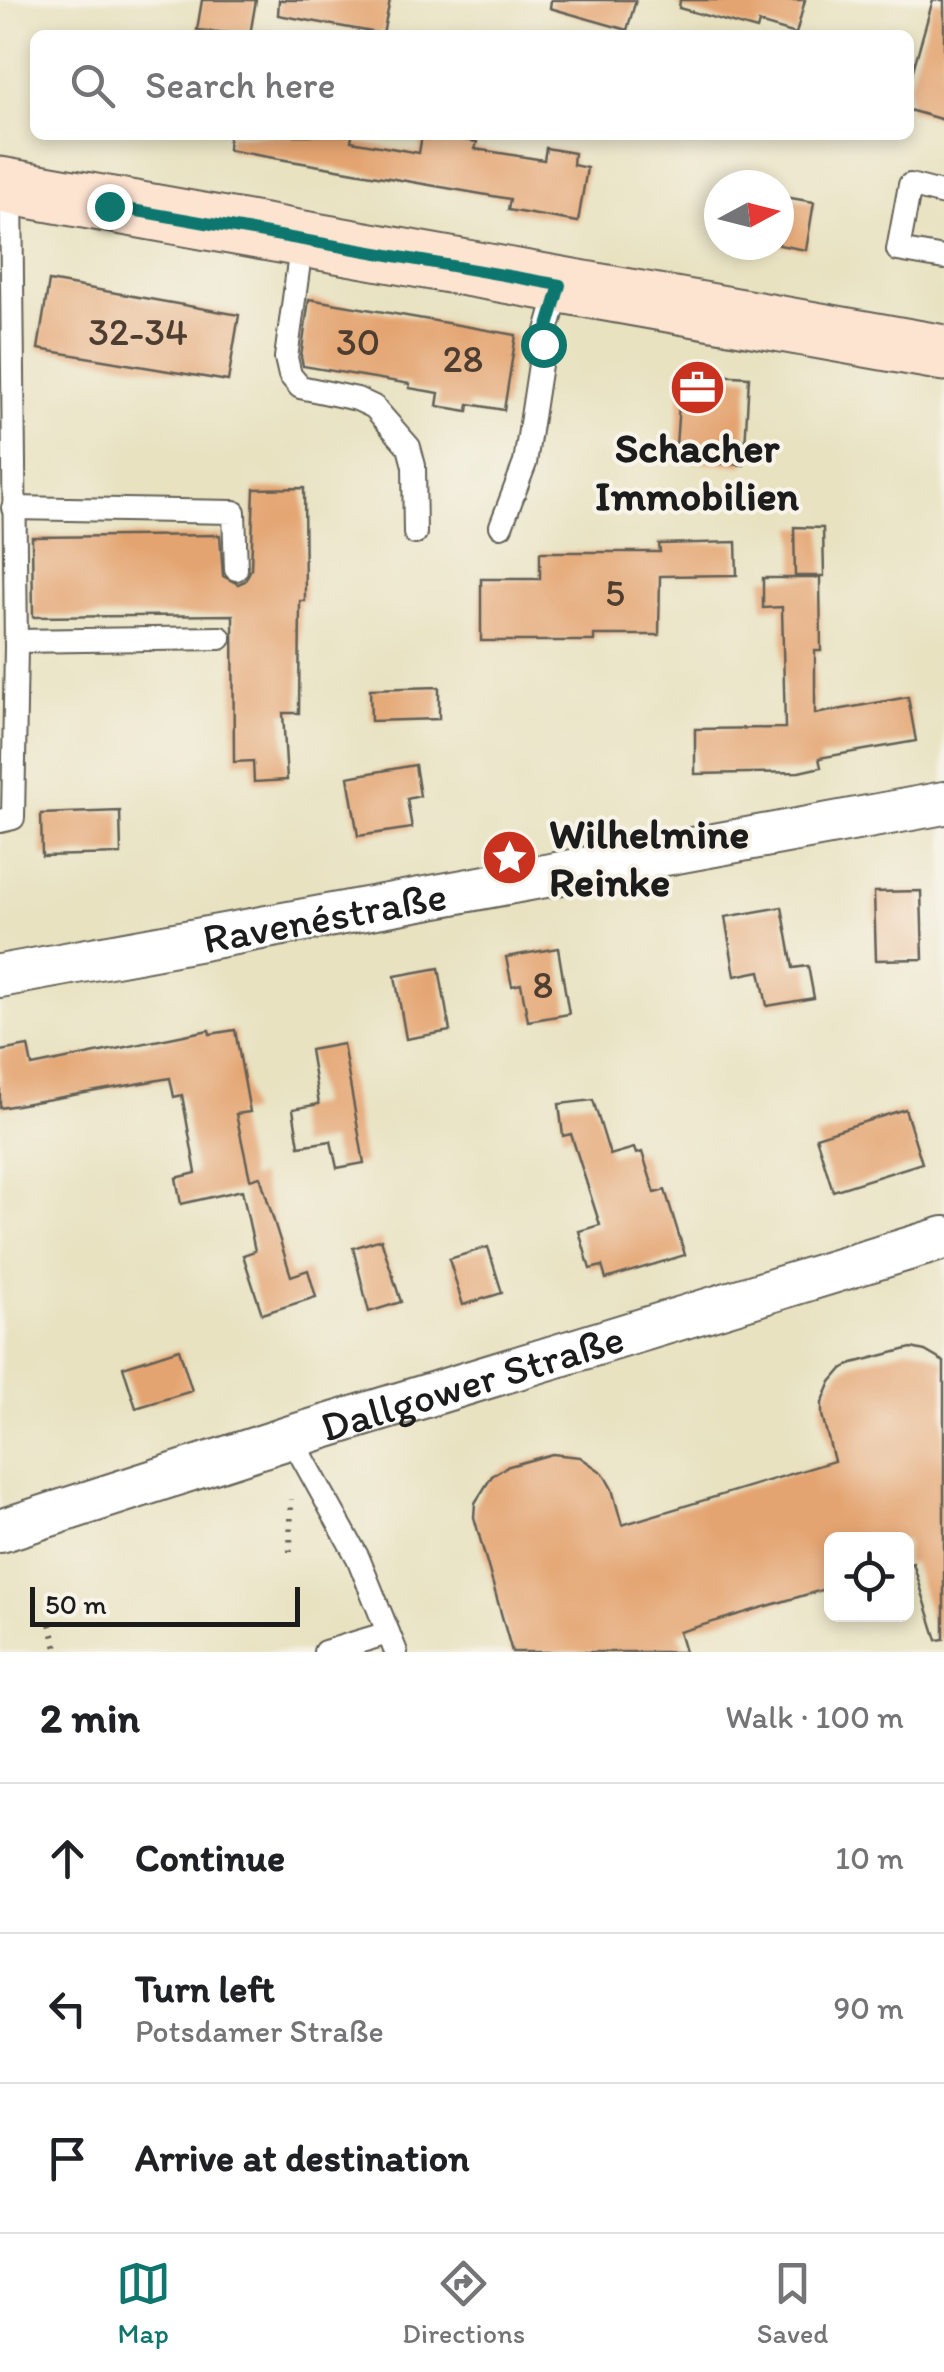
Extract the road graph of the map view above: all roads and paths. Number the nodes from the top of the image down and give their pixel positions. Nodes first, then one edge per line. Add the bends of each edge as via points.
1 (6, 186) edge
2 (944, 194) edge
3 (302, 240) junction
4 (944, 258) edge
5 (560, 285) junction
6 (944, 353) edge
7 (12, 508) junction
8 (501, 526) dead end
9 (415, 533) dead end
10 (236, 569) dead end
11 (220, 638) dead end
12 (16, 641) junction
13 (944, 803) edge
14 (0, 820) edge
15 (0, 976) edge
16 (944, 1238) edge
17 (291, 1437) junction
18 (0, 1531) edge
19 (50, 1624) dead end
20 (392, 1642) edge
21 (58, 1652) edge
22 (325, 1652) edge

1 - 3 street
1 - 7 lane
2 - 4 lane via 910,184 898,250
3 - 5 street
3 - 9 lane via 286,358 290,374 300,386 374,406 409,447
5 - 6 street
5 - 8 lane via 543,344 525,462
7 - 10 lane via 234,512
7 - 12 lane
11 - 12 lane
12 - 14 lane via 13,818
13 - 15 street, Ravenéstraße
16 - 17 street, Dallgower Straße
17 - 18 street, Dallgower Straße
17 - 20 lane via 358,1558
19 - 21 path
20 - 22 lane

